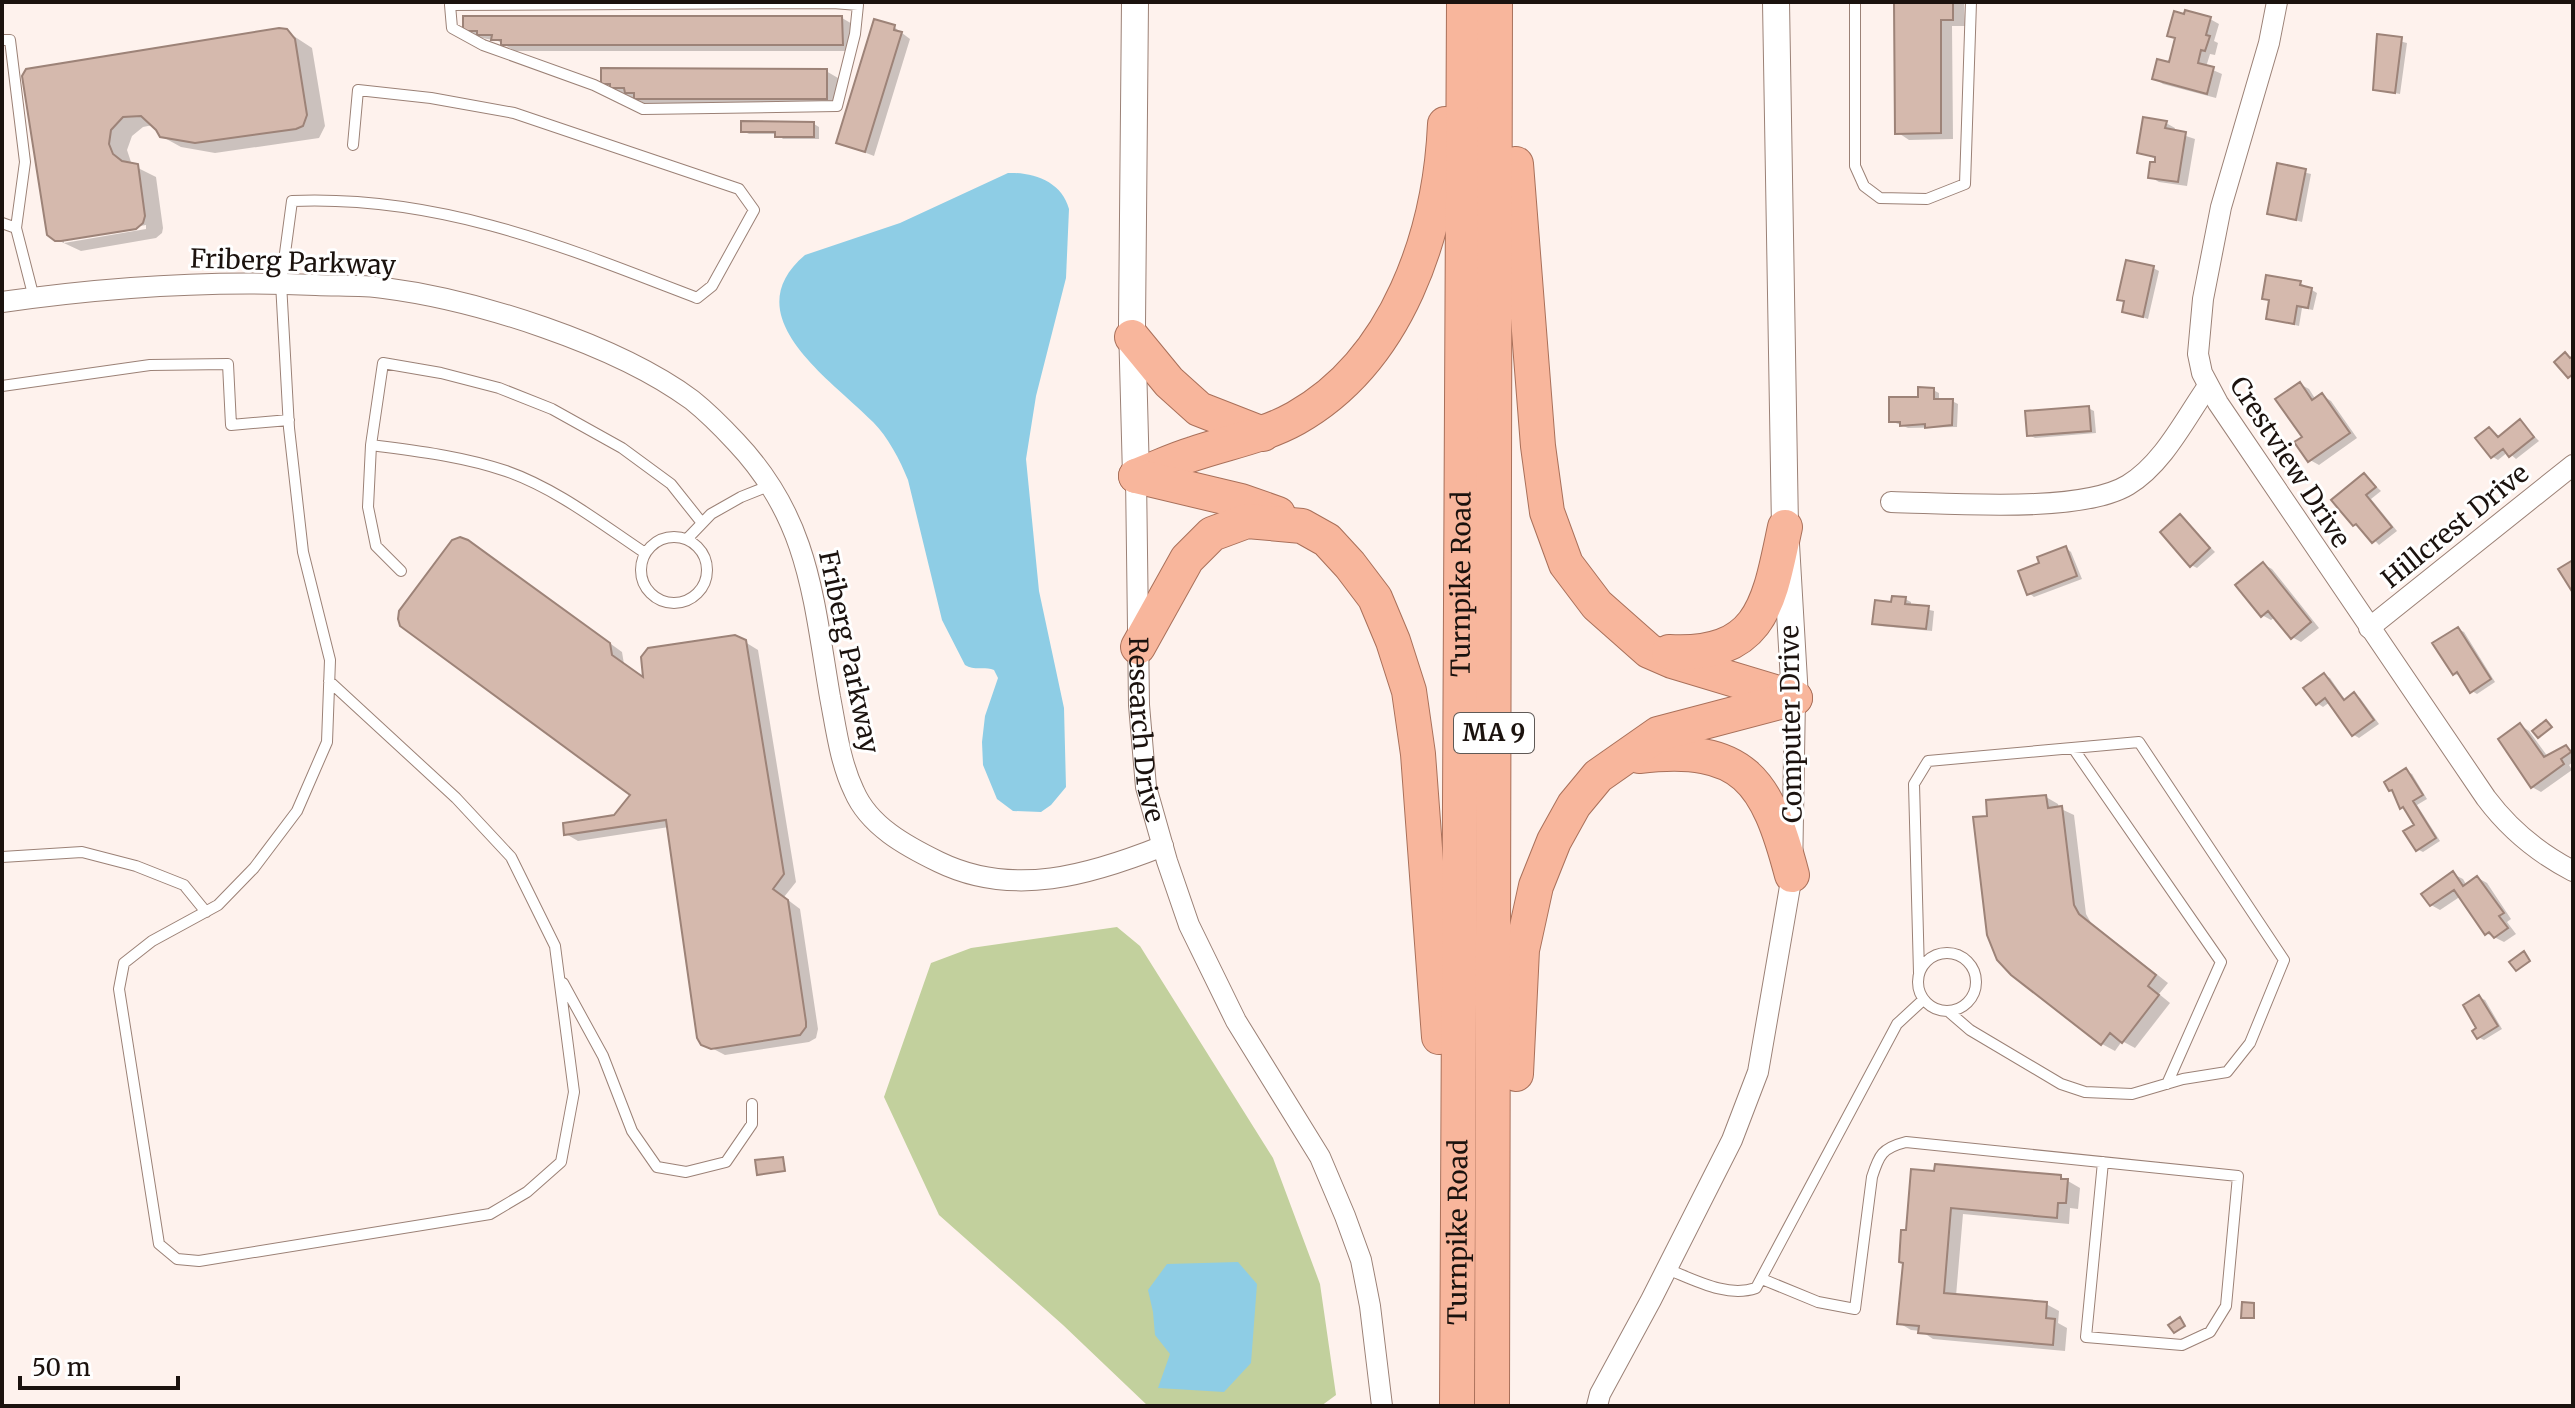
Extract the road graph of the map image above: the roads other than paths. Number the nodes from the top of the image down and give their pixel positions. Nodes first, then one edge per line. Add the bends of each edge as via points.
1 (833, 2) edge
2 (1135, 2) edge
3 (1146, 2) edge
4 (1464, 2) edge
5 (1495, 2) edge
6 (1776, 2) edge
7 (1782, 2) edge
8 (1855, 2) edge
9 (1971, 2) edge
10 (2277, 2) edge
11 (6, 40) edge
12 (1778, 49) junction
13 (1496, 59) junction
14 (1136, 66) junction
15 (353, 145) dead end
16 (2, 223) edge
17 (16, 228) junction
18 (281, 283) junction
19 (34, 298) junction
20 (2, 302) edge
21 (1132, 337) junction
22 (2, 386) edge
23 (2208, 386) junction
24 (289, 420) junction
25 (1263, 434) junction
26 (371, 445) junction
27 (2573, 465) edge
28 (1136, 476) junction
29 (771, 485) junction
30 (1891, 502) dead end
31 (702, 523) junction
32 (1302, 526) junction
33 (1785, 527) junction
34 (687, 539) junction
35 (645, 553) junction
36 (401, 571) dead end
37 (2369, 628) junction
38 (1138, 647) junction
39 (1649, 651) junction
40 (329, 681) junction
41 (1795, 698) junction
42 (2073, 748) junction
43 (1626, 757) junction
44 (1163, 846) junction
45 (2, 857) edge
46 (2573, 871) edge
47 (1792, 875) junction
48 (206, 912) junction
49 (1919, 973) junction
50 (560, 978) junction
51 (1923, 1000) junction
52 (1948, 1011) junction
53 (2167, 1084) junction
54 (752, 1104) dead end
55 (2103, 1162) junction
56 (1667, 1269) junction
57 (1762, 1279) junction
58 (1457, 1344) junction
59 (1382, 1406) edge
60 (1457, 1406) edge
61 (1492, 1406) edge
62 (1503, 1406) edge
63 (1597, 1406) edge

1 - 1 lane via 858,5 837,106 643,109 594,85 483,45 452,28 450,5
2 - 14 street, Research Drive
3 - 14 street
4 - 25 highway via 1448,54 1436,192 1402,303 1381,340 1352,373 1304,412
4 - 58 highway, Turnpike Road / MA 9
5 - 13 highway, Turnpike Road / MA 9
6 - 12 street, Computer Drive
7 - 12 street
8 - 9 lane via 1855,166 1864,186 1880,198 1927,199 1965,184
10 - 23 street, Crestview Drive via 2208,268 2198,344
11 - 17 lane via 25,162
12 - 33 street, Computer Drive
13 - 39 highway via 1513,110 1547,512 1575,578
13 - 61 highway, Turnpike Road / MA 9
14 - 21 street, Research Drive
15 - 18 lane via 358,90 431,98 514,113 739,189 754,210 712,286 697,298 558,244 463,216 338,199 292,201
16 - 17 lane
17 - 19 lane
18 - 19 street, Friberg Parkway via 160,285
18 - 24 lane
18 - 29 street, Friberg Parkway via 381,287 428,295 597,348 692,400 735,440
19 - 20 street, Friberg Parkway
21 - 25 highway via 1199,409
21 - 28 street, Research Drive
22 - 24 lane via 150,365 228,364 231,425
23 - 30 street via 2157,460 2112,492 2032,504
23 - 37 street, Crestview Drive
24 - 40 lane via 303,552 330,660
25 - 28 highway
26 - 31 lane via 383,363 441,373 552,409 622,448 671,484
26 - 35 lane via 441,454 506,471 565,499
26 - 36 lane via 368,507 376,546
27 - 37 street, Hillcrest Drive
28 - 32 highway via 1241,501
28 - 38 street, Research Drive
29 - 31 lane
29 - 44 street, Friberg Parkway via 807,566 838,742 854,793 880,825 945,865 981,878 1024,882 1112,866
31 - 34 lane
32 - 38 highway via 1247,521 1212,534 1187,559
32 - 58 highway via 1327,540 1375,598 1409,691 1442,1069
33 - 39 highway via 1771,594 1747,632 1703,652
33 - 41 street, Computer Drive
34 - 35 lane via 657,541
34 - 35 lane via 707,564 706,580 684,602 668,603 653,596 640,568
37 - 46 street, Crestview Drive via 2501,818 2531,846
38 - 44 street, Research Drive via 1146,787
39 - 41 highway
40 - 48 lane via 327,742 297,811 254,868
40 - 50 lane via 456,798 511,857 555,946
41 - 43 highway via 1658,734
41 - 47 street, Computer Drive
42 - 49 lane via 1928,761 1914,784
42 - 53 lane via 2221,962
42 - 53 lane via 2139,742 2284,960 2250,1043 2227,1072
43 - 47 highway via 1709,755 1740,771 1765,798
43 - 62 highway via 1598,776 1554,841 1536,886 1522,950
44 - 59 street, Research Drive via 1189,925 1236,1021 1320,1157 1345,1216 1370,1306
45 - 48 lane via 82,852 136,866 184,885
47 - 56 street, Computer Drive via 1758,1072 1732,1140
48 - 50 lane via 124,963 119,989 159,1244 177,1259 199,1261 490,1214 527,1192 561,1162 574,1092
49 - 51 lane via 1917,987
49 - 52 lane via 1938,953 1965,959 1974,970 1971,998
50 - 54 lane via 603,1056 632,1131 657,1167 686,1172 726,1162 752,1124
51 - 52 lane
51 - 57 lane via 1897,1024
52 - 53 lane via 1970,1030 2061,1084 2085,1092 2132,1094
55 - 55 lane via 2238,1176 2226,1306 2210,1332 2182,1345 2086,1337
55 - 57 lane via 1906,1142 1891,1146 1879,1157 1872,1177 1855,1309 1818,1302
56 - 57 lane via 1741,1293 1756,1288
56 - 63 street, Computer Drive
58 - 60 highway, Turnpike Road / MA 9

